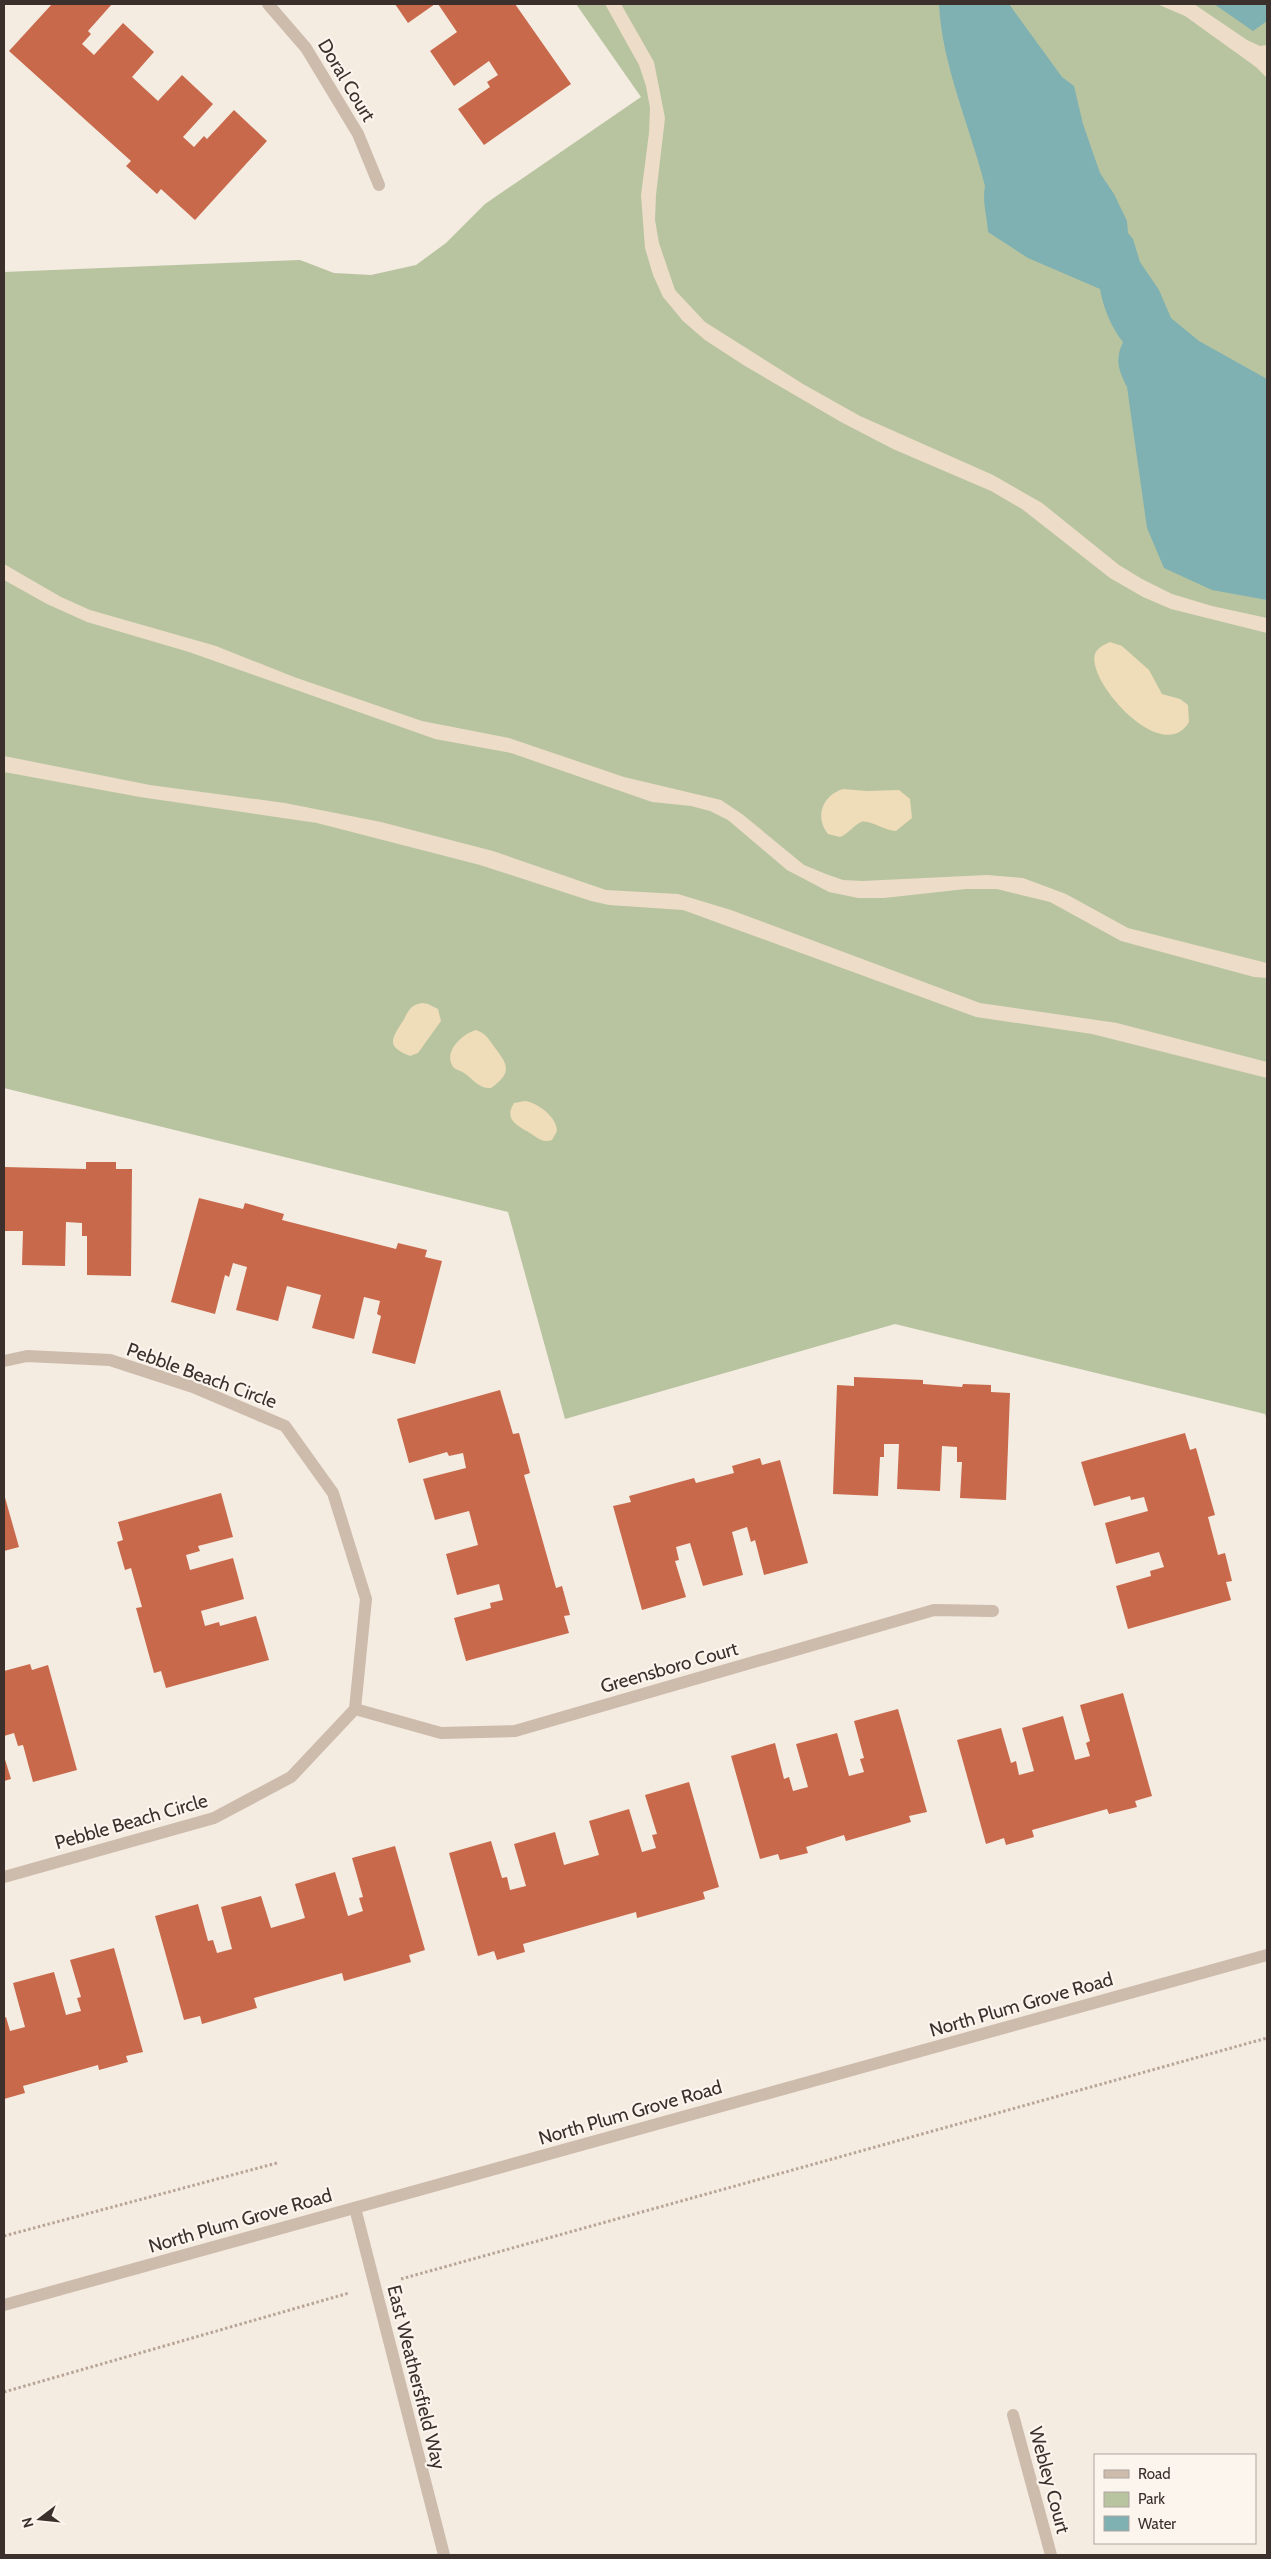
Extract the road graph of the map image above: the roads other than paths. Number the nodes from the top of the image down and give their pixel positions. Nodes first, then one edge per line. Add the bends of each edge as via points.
1 (268, 4) edge
2 (379, 185) dead end
3 (4, 1361) edge
4 (993, 1611) dead end
5 (355, 1709) junction
6 (4, 1877) edge
7 (1267, 1955) edge
8 (355, 2208) junction
9 (4, 2305) edge
10 (1013, 2415) dead end
11 (444, 2555) edge
12 (1051, 2555) edge

1 - 2 street, Doral Court via 306,48 358,134
3 - 5 street, Pebble Beach Circle via 27,1356 110,1360 193,1387 285,1426 333,1493 366,1599
4 - 5 street, Greensboro Court via 934,1610 515,1731 441,1734
5 - 6 street, Pebble Beach Circle via 290,1777 214,1818
7 - 8 street, North Plum Grove Road
8 - 9 street, North Plum Grove Road
8 - 11 street, East Weathersfield Way
10 - 12 street, Webley Court

